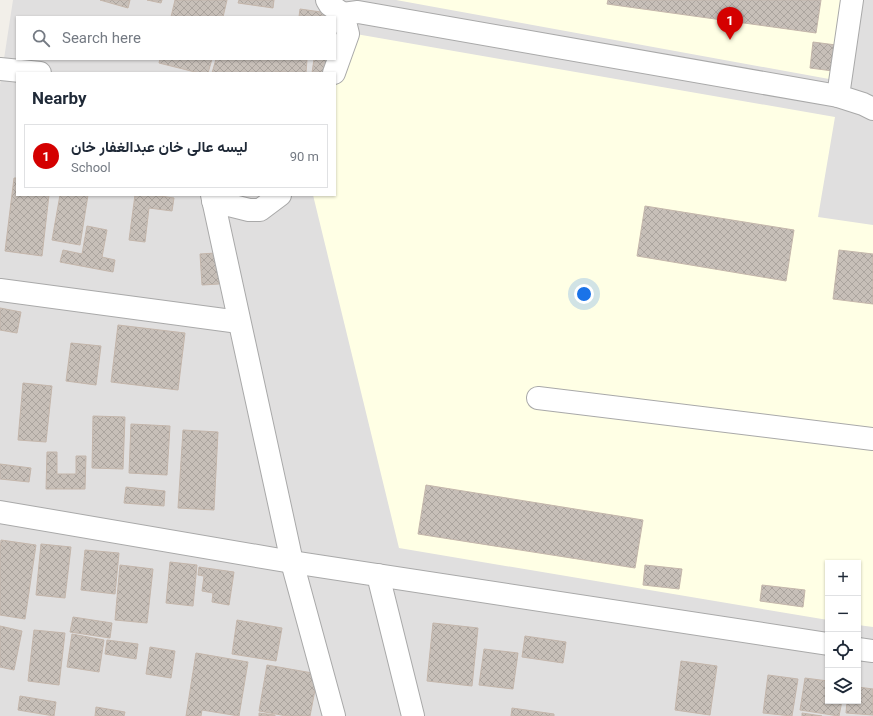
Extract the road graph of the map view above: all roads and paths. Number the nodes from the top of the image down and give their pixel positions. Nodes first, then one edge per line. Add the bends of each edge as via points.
1 (852, 0) edge
2 (335, 7) edge
3 (0, 69) edge
4 (30, 72) edge
5 (334, 72) edge
6 (838, 96) junction
7 (873, 109) edge
8 (279, 196) edge
9 (213, 198) edge
10 (0, 290) edge
11 (239, 322) junction
12 (538, 398) dead end
13 (873, 439) edge
14 (0, 512) edge
15 (292, 562) junction
16 (378, 575) junction
17 (825, 644) edge
18 (861, 649) edge
19 (873, 651) edge
20 (334, 716) edge
21 (413, 716) edge

1 - 6 street
2 - 5 street via 348,34
2 - 6 street
3 - 4 street
6 - 7 street
8 - 9 street via 260,210 249,210
9 - 11 street
10 - 11 street
11 - 15 street
12 - 13 street
14 - 15 street
15 - 16 street
15 - 20 street
16 - 17 street
16 - 21 street
18 - 19 street

